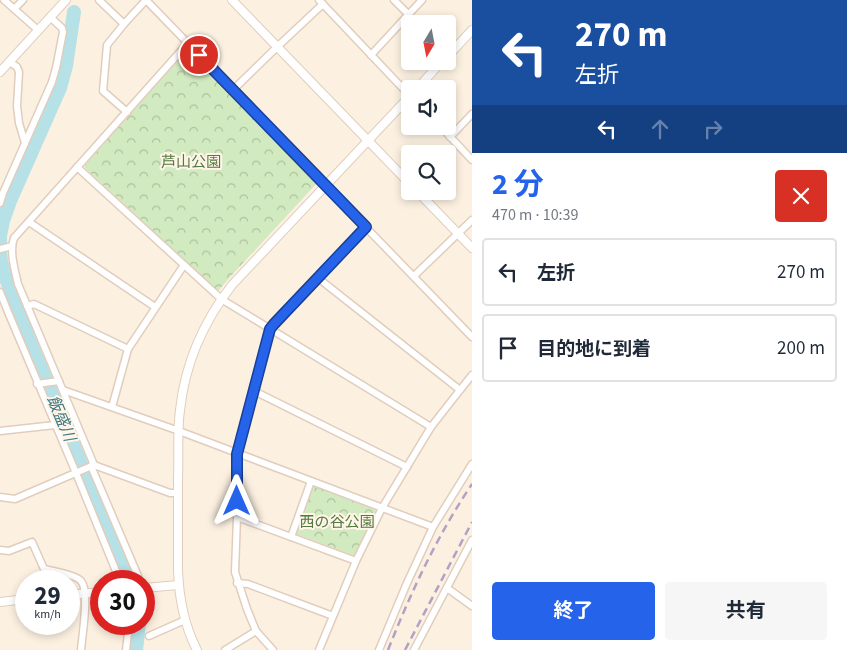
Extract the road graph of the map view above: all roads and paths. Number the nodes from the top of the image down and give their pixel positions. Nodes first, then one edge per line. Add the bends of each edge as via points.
1 (4, 0) edge
2 (22, 0) edge
3 (65, 0) edge
4 (98, 0) edge
5 (232, 0) edge
6 (394, 0) edge
7 (422, 0) edge
8 (321, 2) edge
9 (14, 9) junction
10 (408, 15) joint
11 (50, 17) junction
12 (401, 23) edge
13 (124, 24) junction
14 (38, 30) junction
15 (472, 30) edge
16 (188, 44) junction
17 (277, 47) junction
18 (456, 47) edge
19 (371, 55) junction
20 (10, 62) junction
21 (434, 70) edge
22 (0, 72) edge
23 (424, 80) edge
24 (401, 87) edge
25 (233, 90) junction
26 (401, 105) edge
27 (127, 112) junction
28 (472, 114) edge
29 (450, 137) joint
30 (368, 140) junction
31 (25, 143) junction
32 (472, 160) edge
33 (77, 167) junction
34 (401, 175) edge
35 (325, 186) junction
36 (426, 200) edge
37 (0, 202) edge
38 (472, 220) edge
39 (29, 222) junction
40 (366, 227) junction
41 (458, 234) junction
42 (12, 246) junction
43 (472, 248) edge
44 (0, 249) edge
45 (184, 265) junction
46 (414, 276) junction
47 (318, 278) junction
48 (0, 292) edge
49 (222, 298) junction
50 (28, 306) junction
51 (155, 308) junction
52 (270, 329) junction
53 (472, 337) edge
54 (128, 349) junction
55 (472, 375) edge
56 (56, 382) junction
57 (39, 384) junction
58 (63, 390) junction
59 (460, 390) junction
60 (254, 391) junction
61 (112, 407) junction
62 (55, 425) junction
63 (431, 427) junction
64 (0, 431) edge
65 (179, 431) junction
66 (237, 454) junction
67 (472, 464) edge
68 (92, 466) junction
69 (407, 467) junction
70 (77, 473) junction
71 (311, 482) junction
72 (178, 493) junction
73 (0, 497) edge
74 (382, 508) junction
75 (237, 517) junction
76 (433, 527) junction
77 (291, 537) junction
78 (472, 540) edge
79 (0, 550) edge
80 (356, 561) junction
81 (116, 570) edge
82 (135, 570) edge
83 (237, 583) junction
84 (178, 585) junction
85 (155, 587) edge
86 (447, 588) junction
87 (90, 593) edge
88 (80, 594) edge
89 (85, 594) junction
90 (15, 600) edge
91 (0, 602) edge
92 (472, 606) edge
93 (333, 616) junction
94 (185, 620) junction
95 (256, 630) junction
96 (128, 635) edge
97 (149, 636) dead end
98 (81, 650) edge
99 (126, 650) edge
100 (197, 650) edge
101 (225, 650) edge
102 (273, 650) edge
103 (319, 650) edge
104 (378, 650) edge
105 (414, 650) edge

1 - 9 street
2 - 9 street
3 - 11 street
4 - 13 street
5 - 17 street
6 - 10 street
7 - 10 street
8 - 17 street
8 - 19 street
9 - 14 street
11 - 14 street
11 - 31 street via 63,32 56,68
12 - 19 street
13 - 16 street via 146,0
13 - 27 street via 107,45 103,92
14 - 20 street
15 - 18 street
16 - 25 street
16 - 27 street
17 - 25 street
17 - 30 street
19 - 24 street
20 - 22 street
20 - 31 street via 19,72 17,106
21 - 23 street
25 - 35 street
26 - 30 street
27 - 33 street
28 - 29 street
29 - 32 street
30 - 34 street
30 - 35 street
31 - 37 street
33 - 39 street
33 - 45 street
35 - 40 street
35 - 49 street
36 - 41 street
38 - 41 street
39 - 42 street via 14,238
39 - 51 street
40 - 46 street
40 - 47 street
41 - 43 street
41 - 46 street
42 - 44 street
42 - 50 street via 18,284
45 - 49 street
45 - 51 street
46 - 53 street
47 - 52 street
47 - 59 street
48 - 57 street
49 - 52 street
49 - 65 street via 190,362
50 - 54 street via 34,304
50 - 56 street
51 - 54 street
52 - 60 street
52 - 63 street
54 - 61 street
55 - 59 street
56 - 57 street
56 - 58 street
57 - 62 street
58 - 61 street
58 - 68 street
59 - 63 street
60 - 66 street
60 - 69 street
61 - 65 street
62 - 64 street
62 - 70 street
63 - 69 street
65 - 66 street
65 - 72 street
66 - 71 street
66 - 75 street
67 - 76 street
68 - 70 street
68 - 72 street
68 - 82 street
69 - 74 street
70 - 73 street via 15,498
70 - 81 street
71 - 74 street
71 - 77 street
72 - 84 street
74 - 76 street
74 - 80 street
75 - 77 street
75 - 83 street
76 - 104 street
77 - 80 street
78 - 86 street
79 - 89 street via 9,551 32,542 44,569 82,581
80 - 93 street
83 - 93 street via 248,584
83 - 95 street
84 - 85 street
84 - 94 street
86 - 92 street
86 - 105 street
87 - 89 street
88 - 89 street
89 - 98 street
90 - 91 street
93 - 103 street
94 - 97 street
94 - 100 street
95 - 101 street
95 - 102 street
96 - 99 street

